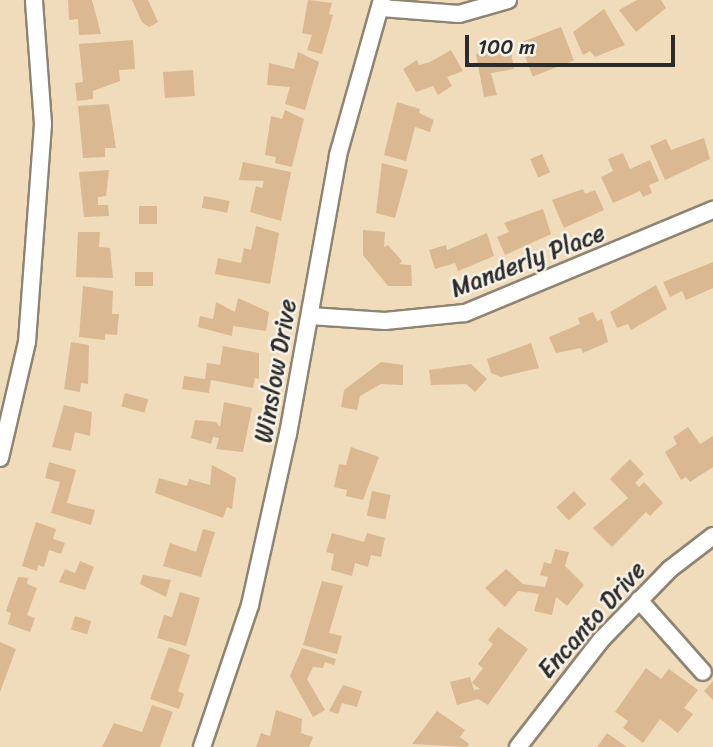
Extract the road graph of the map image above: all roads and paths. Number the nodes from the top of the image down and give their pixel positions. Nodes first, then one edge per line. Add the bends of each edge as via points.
1 (34, 0) edge
2 (508, 0) edge
3 (381, 4) edge
4 (713, 210) edge
5 (310, 316) junction
6 (0, 458) edge
7 (713, 537) edge
8 (639, 600) junction
9 (703, 673) dead end
10 (202, 747) edge
11 (517, 747) edge

1 - 6 street via 43,124 27,342
2 - 3 street via 459,14
3 - 5 street, Winslow Drive via 338,155
4 - 5 street, Manderly Place via 465,313 385,321
5 - 10 street, Winslow Drive via 250,605
7 - 8 street, Encanto Drive
8 - 9 street
8 - 11 street, Encanto Drive via 563,683

